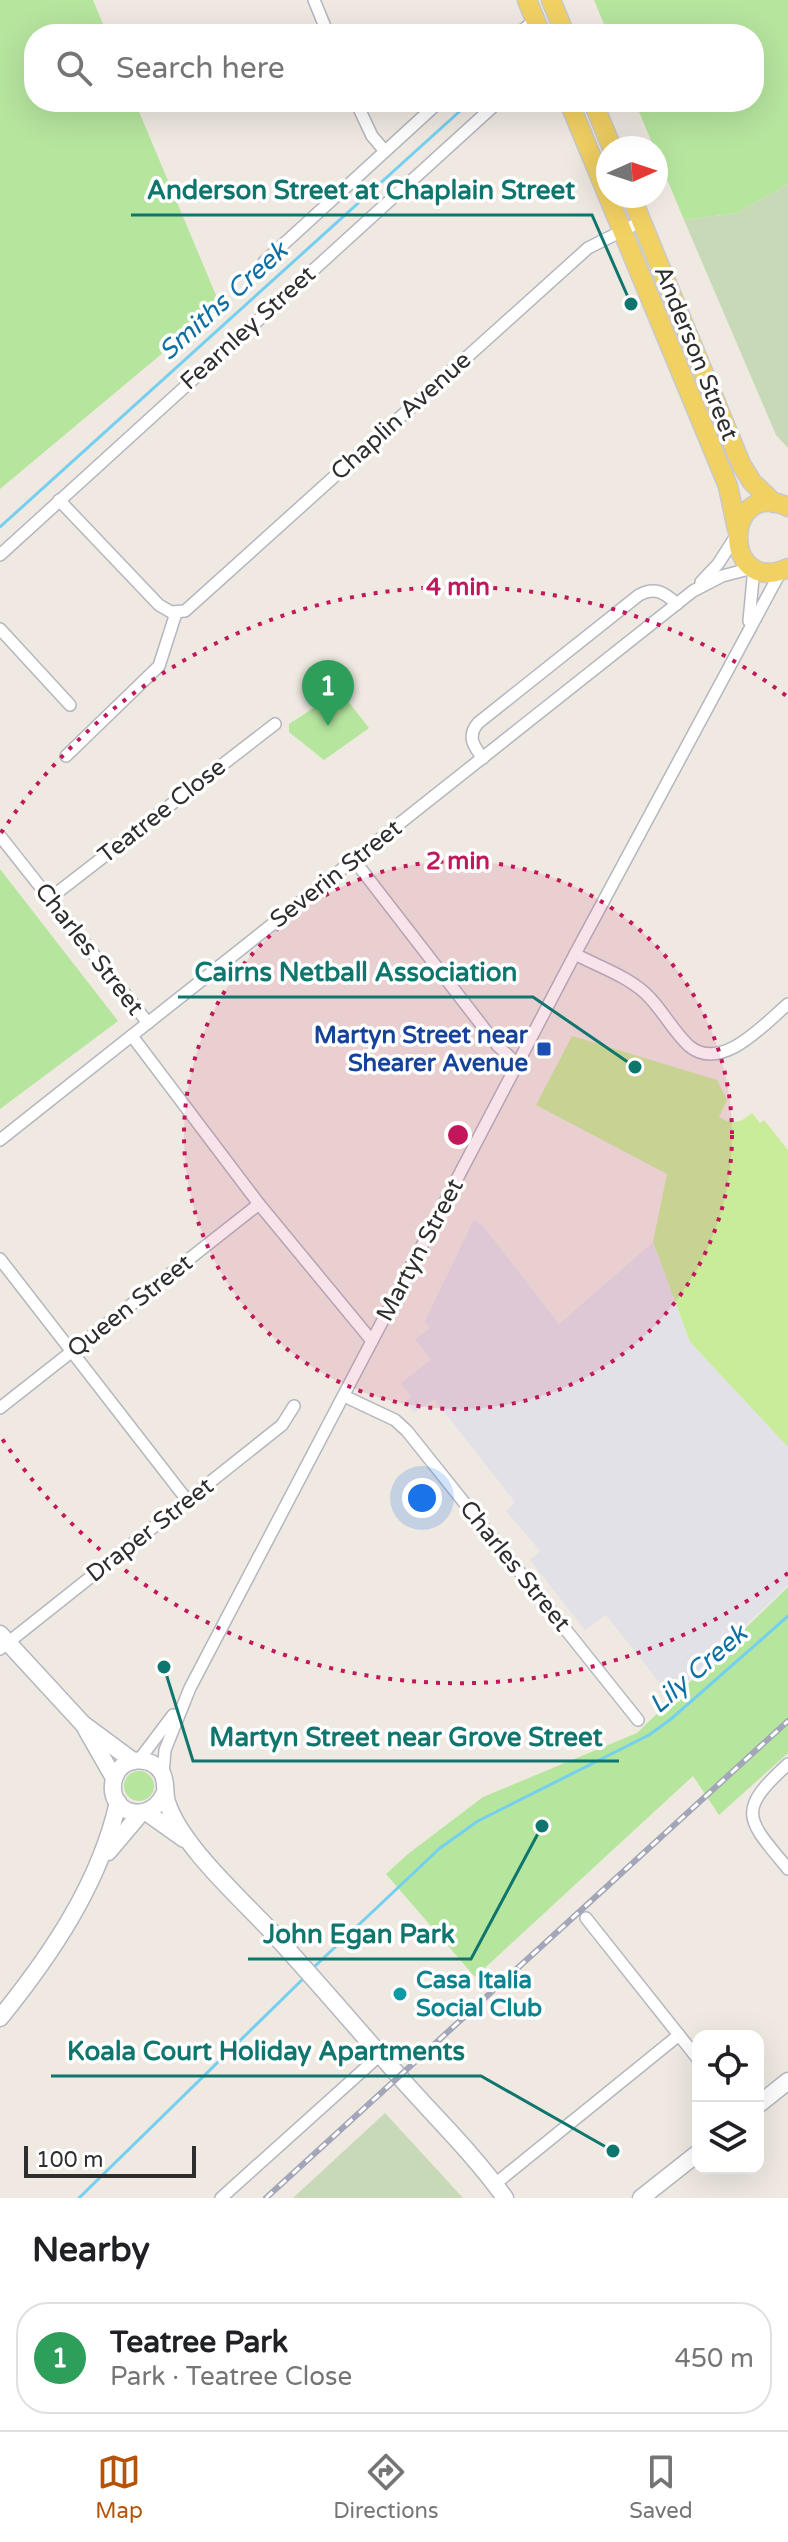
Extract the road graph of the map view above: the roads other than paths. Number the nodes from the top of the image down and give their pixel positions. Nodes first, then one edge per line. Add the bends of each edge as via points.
1 (314, 0) edge
2 (527, 0) edge
3 (551, 0) edge
4 (324, 24) edge
5 (537, 24) edge
6 (561, 24) edge
7 (361, 112) edge
8 (428, 112) edge
9 (487, 112) edge
10 (573, 112) edge
11 (597, 112) edge
12 (607, 136) edge
13 (384, 150) junction
14 (636, 208) edge
15 (642, 221) junction
16 (622, 229) junction
17 (264, 262) dead end
18 (59, 500) junction
19 (781, 505) edge
20 (737, 532) junction
21 (0, 555) edge
22 (754, 568) junction
23 (785, 571) edge
24 (693, 591) junction
25 (677, 604) junction
26 (170, 611) junction
27 (0, 629) edge
28 (748, 629) junction
29 (70, 705) dead end
30 (275, 724) dead end
31 (66, 756) dead end
32 (483, 758) junction
33 (0, 836) edge
34 (354, 860) junction
35 (49, 899) junction
36 (575, 954) junction
37 (788, 1004) edge
38 (148, 1023) junction
39 (132, 1036) junction
40 (517, 1064) junction
41 (0, 1140) edge
42 (259, 1204) junction
43 (0, 1259) edge
44 (372, 1341) junction
45 (72, 1351) junction
46 (344, 1396) junction
47 (294, 1406) dead end
48 (0, 1408) edge
49 (187, 1500) junction
50 (3, 1642) edge
51 (183, 1702) junction
52 (638, 1720) dead end
53 (83, 1724) junction
54 (136, 1760) junction
55 (788, 1764) edge
56 (163, 1774) junction
57 (114, 1778) junction
58 (165, 1792) junction
59 (118, 1802) junction
60 (144, 1813) junction
61 (189, 1842) junction
62 (101, 1859) junction
63 (788, 1869) edge
64 (586, 1918) dead end
65 (0, 2018) edge
66 (679, 2035) junction
67 (692, 2051) edge
68 (380, 2055) junction
69 (788, 2081) edge
70 (762, 2102) edge
71 (692, 2158) edge
72 (500, 2191) edge
73 (221, 2198) edge
74 (513, 2198) edge
75 (641, 2198) edge

1 - 4 street
2 - 5 main road
3 - 6 main road
7 - 13 street
8 - 13 street, Fearnley Street
9 - 18 street, Fearnley Street
10 - 16 main road, Anderson Street
11 - 12 main road
13 - 17 street, Fearnley Street
14 - 15 main road, Anderson Street
15 - 16 street, Chaplin Avenue
15 - 19 main road, Anderson Street via 741,464 752,482
16 - 20 main road, Anderson Street via 728,486
16 - 26 street, Chaplin Avenue via 588,248 189,608
18 - 21 street, Fearnley Street
18 - 26 street
19 - 20 main road via 753,508
20 - 22 main road, Anderson Street via 741,554
20 - 24 street, Severin Street
22 - 23 main road
22 - 24 street, Severin Street
22 - 28 street, Martyn Street
23 - 28 street, Martyn Street
24 - 25 street, Severin Street
25 - 32 street, Severin Street
25 - 32 street via 657,591 639,595 478,723 472,742
26 - 31 street via 159,666
27 - 29 street
28 - 36 street, Martyn Street
30 - 35 street, Teatree Close
32 - 34 street, Severin Street
33 - 35 street, Charles Street
34 - 38 street, Severin Street
34 - 40 street
35 - 38 street, Charles Street
36 - 37 street via 649,996 689,1046 705,1053 729,1051
36 - 40 street, Martyn Street
38 - 39 street, Severin Street
39 - 41 street, Severin Street
39 - 42 street, Charles Street
40 - 44 street, Martyn Street
42 - 44 street, Charles Street
42 - 45 street, Queen Street
43 - 45 street
44 - 46 street, Martyn Street
45 - 48 street, Queen Street
45 - 49 street
46 - 51 street, Martyn Street
46 - 52 street, Charles Street via 407,1431
47 - 49 street, Draper Street via 282,1425
49 - 50 street, Draper Street
50 - 53 street
51 - 54 street, Martyn Street
51 - 56 street, Martyn Street via 165,1750
53 - 54 street
53 - 57 street
54 - 56 street
54 - 57 street via 121,1767
55 - 63 street via 762,1788 753,1811 758,1833
56 - 58 street
57 - 59 street
58 - 60 street via 159,1804
58 - 61 street
59 - 60 street
59 - 62 street
60 - 61 street
60 - 62 street
61 - 68 street
62 - 65 street via 41,1968
64 - 66 street
66 - 67 street
66 - 72 street
68 - 72 street
68 - 73 street
69 - 70 street
71 - 75 street
72 - 74 street

